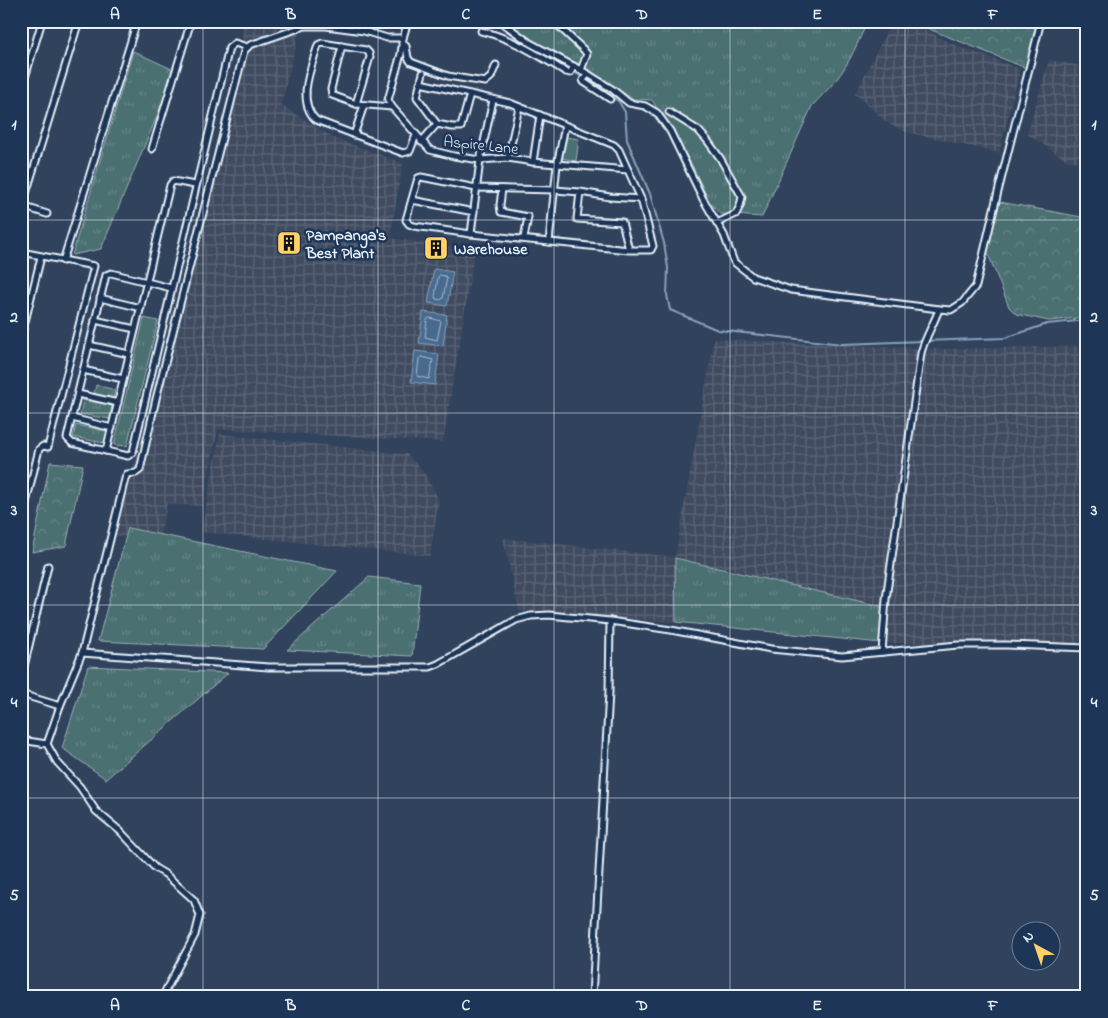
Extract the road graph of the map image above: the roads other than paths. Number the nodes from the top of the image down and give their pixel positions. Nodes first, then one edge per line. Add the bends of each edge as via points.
1 (42, 21) edge
2 (79, 21) edge
3 (137, 21) edge
4 (191, 21) edge
5 (408, 21) edge
6 (500, 21) edge
7 (553, 21) edge
8 (1041, 21) edge
9 (506, 23) edge
10 (481, 31) dead end
11 (403, 41) junction
12 (342, 46) junction
13 (247, 47) junction
14 (496, 65) dead end
15 (572, 69) junction
16 (581, 70) junction
17 (423, 74) dead end
18 (586, 76) junction
19 (420, 83) junction
20 (603, 89) junction
21 (21, 90) edge
22 (470, 94) junction
23 (610, 99) dead end
24 (493, 100) junction
25 (356, 104) junction
26 (364, 106) junction
27 (392, 107) junction
28 (518, 107) junction
29 (669, 112) dead end
30 (540, 115) junction
31 (437, 124) junction
32 (565, 126) junction
33 (354, 135) junction
34 (416, 135) junction
35 (421, 142) junction
36 (152, 149) dead end
37 (508, 158) junction
38 (480, 160) junction
39 (533, 162) junction
40 (557, 165) junction
41 (628, 170) junction
42 (195, 185) junction
43 (476, 188) junction
44 (502, 189) junction
45 (555, 190) junction
46 (580, 192) junction
47 (412, 200) junction
48 (641, 200) junction
49 (22, 208) edge
50 (474, 212) junction
51 (46, 214) dead end
52 (717, 222) junction
53 (471, 234) junction
54 (524, 238) junction
55 (549, 242) junction
56 (629, 250) junction
57 (21, 252) edge
58 (41, 257) junction
59 (63, 260) junction
60 (147, 282) junction
61 (171, 288) junction
62 (100, 298) junction
63 (140, 308) junction
64 (939, 309) junction
65 (95, 320) junction
66 (135, 329) junction
67 (21, 338) edge
68 (89, 345) junction
69 (129, 354) junction
70 (83, 370) junction
71 (123, 379) junction
72 (78, 394) junction
73 (118, 403) junction
74 (72, 418) junction
75 (112, 428) junction
76 (106, 451) junction
77 (21, 524) edge
78 (48, 566) dead end
79 (610, 621) junction
80 (1087, 648) edge
81 (882, 652) junction
82 (82, 653) junction
83 (21, 679) edge
84 (21, 694) edge
85 (60, 706) junction
86 (21, 740) edge
87 (47, 744) junction
88 (162, 997) edge
89 (592, 997) edge

1 - 21 street
2 - 49 street
3 - 59 street
4 - 36 street
5 - 11 street
6 - 9 street
7 - 16 street via 587,54
8 - 64 street via 976,286 958,306 951,310
9 - 15 street via 530,43
10 - 15 street via 506,39 566,72
11 - 13 street via 364,31 305,26
11 - 14 street via 411,62 448,76 485,82
11 - 27 street via 388,96
12 - 25 street via 332,95
12 - 25 street via 369,53
12 - 33 street via 318,45 305,92 309,113 316,120
13 - 42 street via 235,43 229,48
13 - 82 street via 242,55 140,470 127,474 125,480
15 - 16 street
16 - 18 street
17 - 19 street
18 - 20 street
18 - 20 street via 586,83
19 - 22 street
19 - 31 street via 417,97
20 - 23 street
20 - 52 street via 629,104 650,108 662,119
22 - 24 street
22 - 31 street via 461,127
24 - 28 street
24 - 38 street
25 - 26 street
26 - 27 street
26 - 33 street
27 - 34 street, Aspire Lane
28 - 30 street
28 - 37 street
29 - 52 street via 698,130 707,140 742,197 736,214
30 - 32 street
30 - 39 street
31 - 35 street
32 - 40 street
32 - 41 street via 617,147
33 - 34 street via 403,153 410,151
34 - 35 street, Aspire Lane
35 - 38 street, Aspire Lane via 430,150
37 - 38 street, Aspire Lane
37 - 39 street, Aspire Lane
38 - 43 street
39 - 40 street, Aspire Lane
40 - 41 street, Aspire Lane
40 - 45 street
41 - 48 street
42 - 60 street via 177,181 170,185
42 - 61 street
43 - 44 street
43 - 47 street via 421,177
43 - 50 street
44 - 45 street
44 - 54 street via 501,212 528,217
45 - 46 street
45 - 55 street
46 - 48 street
46 - 56 street via 578,219 622,222
47 - 50 street
47 - 53 street via 406,220 410,224
48 - 56 street via 652,249
49 - 51 street
50 - 53 street
52 - 64 street via 734,262 753,277 770,284 791,290
53 - 54 street
54 - 55 street
55 - 56 street
57 - 58 street
58 - 59 street
58 - 67 street
59 - 77 street via 94,266 48,447 39,449
60 - 61 street
60 - 62 street via 111,273 106,275
60 - 63 street
61 - 76 street via 133,452 128,456
62 - 63 street
62 - 65 street
63 - 66 street
64 - 81 street via 921,352 886,599
65 - 66 street
65 - 68 street
66 - 69 street
68 - 69 street
68 - 70 street
69 - 71 street
70 - 71 street
70 - 72 street
71 - 73 street
72 - 73 street
72 - 74 street
73 - 75 street
74 - 75 street
74 - 76 street via 68,440
75 - 76 street
78 - 83 street
79 - 81 street via 771,649 842,656
79 - 82 street via 531,616 516,620 430,668 269,667
79 - 89 street
80 - 81 street via 1007,644
82 - 85 street
84 - 85 street
85 - 87 street
86 - 87 street
87 - 88 street via 57,762 96,811 120,830 155,868 194,900 200,915 195,935

